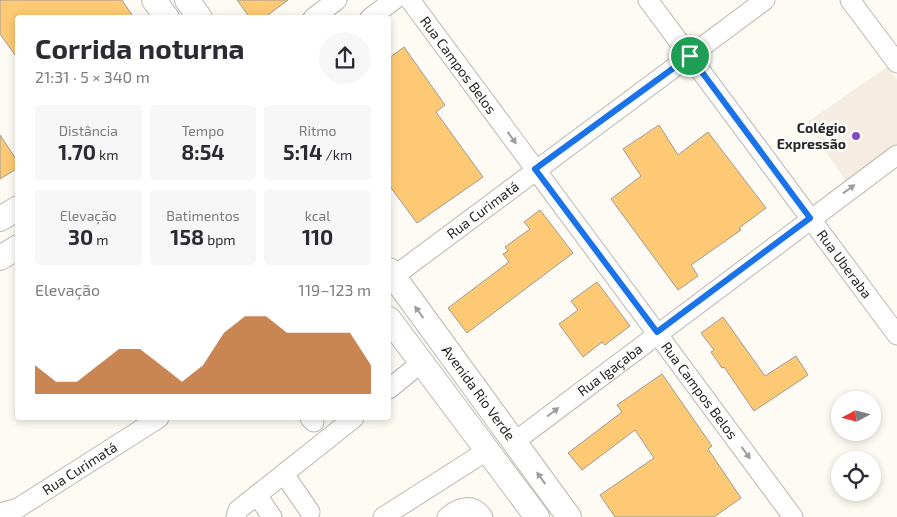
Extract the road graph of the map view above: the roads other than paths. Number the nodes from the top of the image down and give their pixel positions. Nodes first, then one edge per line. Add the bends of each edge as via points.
1 (154, 0) edge
2 (187, 0) edge
3 (337, 0) edge
4 (394, 0) edge
5 (410, 0) edge
6 (648, 0) edge
7 (765, 0) edge
8 (850, 0) edge
9 (165, 15) edge
10 (198, 15) edge
11 (317, 15) edge
12 (374, 15) edge
13 (690, 56) junction
14 (897, 63) edge
15 (897, 155) edge
16 (535, 169) junction
17 (15, 210) edge
18 (810, 218) junction
19 (0, 219) edge
20 (15, 249) edge
21 (0, 258) edge
22 (391, 274) edge
23 (391, 323) edge
24 (657, 332) junction
25 (897, 335) edge
26 (422, 362) junction
27 (391, 387) edge
28 (156, 420) edge
29 (352, 420) edge
30 (514, 442) junction
31 (488, 450) junction
32 (284, 474) junction
33 (257, 495) junction
34 (310, 512) dead end
35 (0, 513) edge
36 (236, 517) edge
37 (272, 517) edge
38 (383, 517) edge
39 (447, 517) edge
40 (483, 517) edge
41 (538, 517) edge
42 (570, 517) edge
43 (793, 517) edge

1 - 9 main road
2 - 10 main road
3 - 11 street
4 - 12 street
5 -> 16 street, Rua Campos Belos
6 - 13 street, Rua Uberaba
7 - 13 street, Rua Curimatá
8 - 14 street
13 - 16 street, Rua Curimatá
13 - 18 street, Rua Uberaba
18 -> 15 street, Rua Igaçaba
16 - 22 street, Rua Curimatá
16 - 24 street, Rua Campos Belos
17 - 19 main road
18 - 24 street, Rua Igaçaba
18 - 25 street, Rua Uberaba
20 - 21 main road
30 -> 22 main road, Avenida Rio Verde
23 - 26 main road, Avenida Rio Verde
30 -> 24 street, Rua Igaçaba
24 -> 43 street, Rua Campos Belos
26 - 27 street
26 - 31 main road, Avenida Rio Verde
28 - 35 street, Rua Curimatá via 18,508
29 - 32 street
42 -> 30 main road, Avenida Rio Verde
31 - 38 street
31 - 41 main road, Avenida Rio Verde
32 - 33 street
32 - 34 street
33 - 36 street via 238,510
33 - 37 street
39 - 40 street via 464,507 474,509

